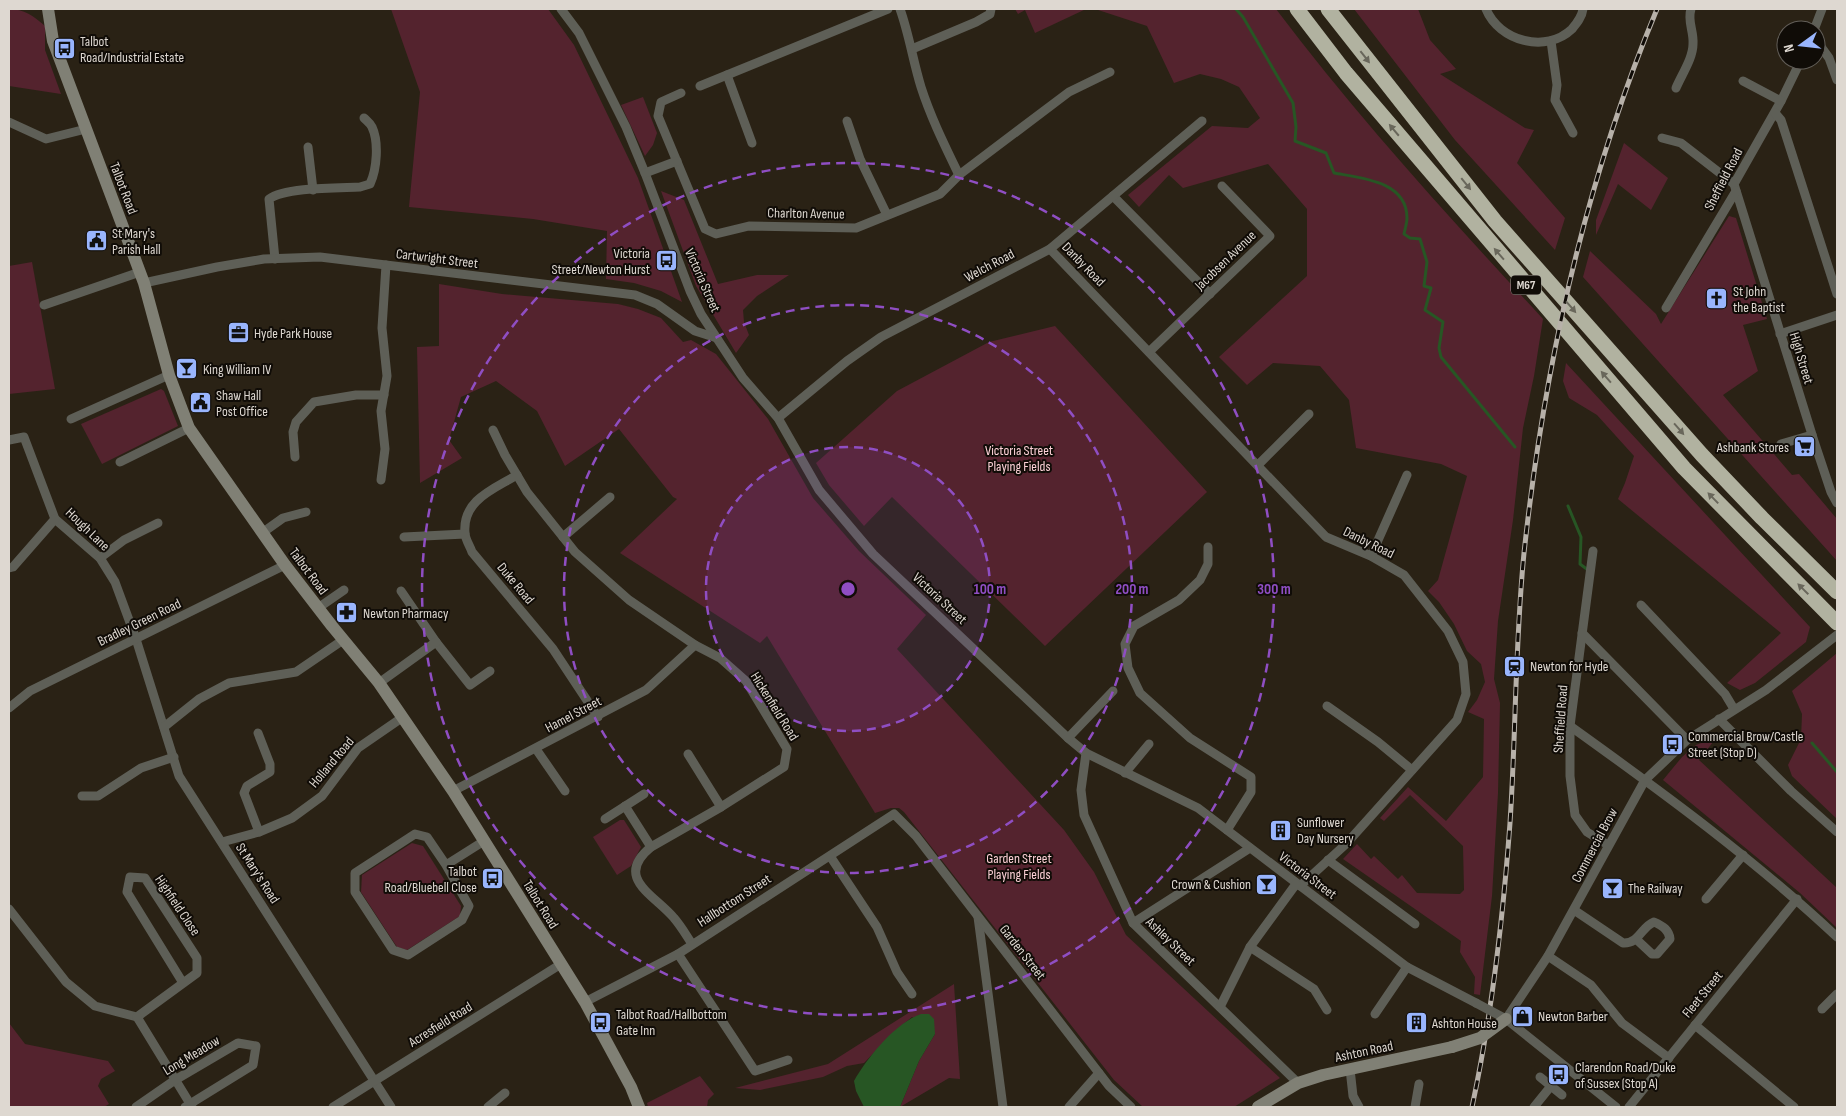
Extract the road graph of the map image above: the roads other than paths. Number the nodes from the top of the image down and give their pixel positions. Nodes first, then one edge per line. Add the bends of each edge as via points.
1 (48, 9) edge
2 (561, 9) edge
3 (888, 9) edge
4 (900, 9) edge
5 (991, 9) edge
6 (1297, 9) edge
7 (1486, 9) edge
8 (1583, 9) edge
9 (1692, 9) edge
10 (1331, 14) edge
11 (1551, 41) junction
12 (912, 50) junction
13 (1826, 54) edge
14 (1796, 70) edge
15 (1110, 72) dead end
16 (726, 75) junction
17 (1837, 80) edge
18 (1743, 81) dead end
19 (700, 86) dead end
20 (1676, 88) dead end
21 (682, 93) dead end
22 (1781, 101) junction
23 (1775, 113) junction
24 (364, 118) dead end
25 (847, 121) dead end
26 (1202, 121) dead end
27 (9, 122) edge
28 (86, 129) junction
29 (1573, 133) dead end
30 (1662, 138) dead end
31 (752, 142) dead end
32 (308, 146) dead end
33 (677, 161) junction
34 (645, 173) junction
35 (960, 175) junction
36 (1222, 186) dead end
37 (1735, 188) junction
38 (313, 190) junction
39 (1113, 196) junction
40 (887, 216) junction
41 (1050, 249) junction
42 (275, 259) junction
43 (386, 265) junction
44 (142, 278) junction
45 (1210, 294) junction
46 (1837, 294) edge
47 (44, 305) dead end
48 (1666, 308) dead end
49 (1837, 315) edge
50 (1780, 334) junction
51 (717, 338) junction
52 (1149, 352) junction
53 (169, 375) junction
54 (384, 395) junction
55 (1309, 414) dead end
56 (778, 418) junction
57 (71, 419) dead end
58 (189, 428) junction
59 (493, 430) dead end
60 (1812, 435) junction
61 (9, 440) edge
62 (1781, 444) dead end
63 (295, 458) dead end
64 (120, 462) dead end
65 (1258, 465) junction
66 (517, 475) junction
67 (1407, 475) dead end
68 (382, 480) dead end
69 (610, 497) dead end
70 (1837, 503) edge
71 (306, 512) dead end
72 (55, 519) junction
73 (158, 522) dead end
74 (262, 533) junction
75 (465, 534) junction
76 (404, 537) dead end
77 (563, 537) junction
78 (1208, 547) dead end
79 (1593, 551) dead end
80 (1371, 556) junction
81 (100, 558) junction
82 (285, 565) junction
83 (9, 568) edge
84 (344, 590) dead end
85 (401, 591) dead end
86 (1837, 592) edge
87 (1642, 605) dead end
88 (318, 608) junction
89 (1837, 623) edge
90 (1582, 633) junction
91 (1834, 638) edge
92 (136, 639) junction
93 (343, 640) junction
94 (436, 642) junction
95 (695, 645) junction
96 (490, 672) dead end
97 (379, 683) junction
98 (1113, 691) dead end
99 (1327, 706) dead end
100 (9, 708) edge
101 (1734, 709) junction
102 (403, 717) junction
103 (598, 717) junction
104 (1719, 719) junction
105 (164, 726) junction
106 (1570, 726) junction
107 (258, 733) dead end
108 (1068, 738) junction
109 (1688, 740) junction
110 (1149, 744) dead end
111 (536, 749) junction
112 (1086, 753) junction
113 (688, 754) dead end
114 (174, 758) junction
115 (1412, 770) junction
116 (1125, 773) junction
117 (1645, 780) junction
118 (453, 791) junction
119 (564, 792) dead end
120 (644, 794) dead end
121 (82, 796) dead end
122 (625, 806) junction
123 (721, 807) junction
124 (894, 814) joint
125 (605, 819) dead end
126 (1227, 830) junction
127 (259, 832) junction
128 (1837, 832) edge
129 (484, 841) junction
130 (222, 842) junction
131 (1608, 844) junction
132 (651, 847) junction
133 (1250, 848) junction
134 (1743, 855) junction
135 (830, 856) junction
136 (1328, 860) junction
137 (446, 865) junction
138 (1298, 885) junction
139 (1706, 899) dead end
140 (1797, 899) junction
141 (9, 909) edge
142 (1574, 910) junction
143 (978, 917) junction
144 (1133, 923) junction
145 (1415, 924) dead end
146 (1837, 937) edge
147 (1636, 939) dead end
148 (692, 944) junction
149 (1250, 947) junction
150 (678, 954) junction
151 (1548, 956) junction
152 (561, 964) junction
153 (1407, 967) junction
154 (183, 983) junction
155 (912, 994) dead end
156 (1837, 994) edge
157 (585, 1002) junction
158 (1220, 1007) junction
159 (1822, 1009) dead end
160 (1327, 1010) dead end
161 (1375, 1014) dead end
162 (137, 1016) junction
163 (1506, 1019) junction
164 (1695, 1025) junction
165 (1669, 1058) junction
166 (788, 1060) dead end
167 (1350, 1069) junction
168 (1099, 1073) junction
169 (1540, 1077) dead end
170 (175, 1080) junction
171 (374, 1081) junction
172 (1298, 1083) junction
173 (1420, 1084) dead end
174 (1551, 1086) junction
175 (505, 1093) dead end
176 (1562, 1095) dead end
177 (189, 1106) edge
178 (136, 1107) edge
179 (333, 1107) edge
180 (391, 1107) edge
181 (488, 1107) edge
182 (639, 1107) edge
183 (1003, 1107) edge
184 (1069, 1107) edge
185 (1131, 1107) edge
186 (1258, 1107) edge
187 (1359, 1107) edge
188 (1416, 1107) edge
189 (1534, 1107) edge
190 (1616, 1107) edge
191 (1630, 1107) edge
192 (1794, 1107) edge

1 - 28 street, Talbot Road via 53,41
2 - 34 street, Victoria Street via 579,33 598,70
3 - 16 street
4 - 12 street
5 - 12 street via 990,14 976,22
89 -> 6 highway, M67 via 1684,468 1346,73
7 - 11 street via 1506,33 1528,41
8 - 11 street via 1570,31
9 - 20 street via 1689,16 1693,43 1691,54
10 -> 86 highway, M67 via 1502,229 1702,455
11 - 29 street via 1557,85 1555,100
12 - 35 street via 938,132
13 - 17 street
14 - 22 street, Sheffield Road
15 - 35 street, Charlton Avenue via 1069,92
16 - 19 street
16 - 31 street
18 - 22 street
21 - 33 street, Charlton Avenue via 661,102 658,116
22 - 23 street, Sheffield Road
23 - 37 street, Sheffield Road
23 - 46 street via 1781,120
24 - 38 street via 370,123 375,138 374,172 370,184
25 - 40 street via 860,159
26 - 39 street, Welch Road
27 - 28 street via 46,139
28 - 44 street, Talbot Road
30 - 37 street via 1681,143
32 - 38 street
33 - 34 street
33 - 40 street, Charlton Avenue via 705,228 716,234 750,226 856,228
34 - 51 street, Victoria Street via 690,291
35 - 40 street, Charlton Avenue via 940,194
36 - 45 street, Jacobsen Avenue via 1270,236
37 - 48 street, Sheffield Road
37 - 50 street, High Street
38 - 42 street via 286,192 269,199
39 - 41 street, Welch Road
39 - 45 street
41 - 52 street, Danby Road
41 - 56 street, Welch Road via 881,337
42 - 43 street, Cartwright Street via 320,257
42 - 44 street, Cartwright Street
43 - 51 street, Cartwright Street via 635,295 657,304 695,331
43 - 54 street via 382,328 387,376
44 - 47 street, Cartwright Street
44 - 53 street, Talbot Road
45 - 52 street, Jacobsen Avenue
49 - 50 street
50 - 60 street, High Street
51 - 56 street, Victoria Street via 743,378
52 - 65 street, Danby Road
53 - 57 street
53 - 58 street, Talbot Road
54 - 63 street via 356,395 314,402 296,422 293,432
54 - 68 street via 381,411 386,449
55 - 65 street
56 - 108 street, Victoria Street via 819,490 873,554
58 - 64 street
58 - 74 street, Talbot Road
59 - 66 street, Hickenfield Road
60 - 62 street
60 - 70 street, High Street
61 - 72 street, Hough Lane via 24,437
65 - 80 street, Danby Road via 1326,536
66 - 75 street via 478,498 467,514
66 - 77 street, Hickenfield Road
67 - 80 street
69 - 77 street
71 - 74 street via 283,518
72 - 81 street, Hough Lane
72 - 83 street
73 - 81 street via 124,540
74 - 82 street, Talbot Road
75 - 76 street
75 - 103 street, Duke Road via 472,552 553,649
77 - 95 street, Hickenfield Road via 574,552 629,600
78 - 126 street via 1208,564 1200,580 1179,600 1134,626 1125,644 1128,668 1140,693 1190,738 1251,777 1251,792
79 - 90 street, Sheffield Road
80 - 115 street, Danby Road via 1404,576 1448,631 1463,662 1466,694 1457,720
81 - 92 street, Hough Lane via 115,582
82 - 88 street, Talbot Road
82 - 92 street, Bradley Green Road
84 - 88 street
85 - 94 street
87 - 101 street via 1725,694
88 - 93 street, Talbot Road
90 - 106 street, Sheffield Road
90 - 109 street
91 - 101 street, Commercial Brow via 1766,690
92 - 100 street, Bradley Green Road via 30,691
92 - 105 street, St Mary's Road
93 - 97 street, Talbot Road
93 - 105 street via 296,672 229,683 199,699
94 - 96 street via 470,685
94 - 97 street
95 - 103 street, Hamel Street via 646,690
95 - 123 street, Hickenfield Road via 720,658 746,681 787,749 784,767
97 - 102 street, Talbot Road
98 - 108 street
99 - 115 street
101 - 104 street, Commercial Brow
102 - 118 street, Talbot Road
102 - 127 street, Holland Road via 358,748 322,796 292,818
103 - 111 street, Hamel Street
104 - 109 street, Commercial Brow
104 - 128 street
105 - 114 street, St Mary's Road
106 - 117 street
106 - 131 street, Sheffield Road via 1570,776 1575,815 1588,832
107 - 127 street via 270,772 247,786 244,793
108 - 112 street, Victoria Street
109 - 117 street, Commercial Brow
110 - 116 street
111 - 118 street, Hamel Street
111 - 119 street
112 - 116 street, Victoria Street
112 - 144 street, Ashley Street via 1081,790 1084,815
113 - 123 street
114 - 121 street via 141,768 98,796
114 - 130 street, St Mary's Road via 179,776
115 - 136 street, Danby Road
116 - 126 street, Victoria Street via 1198,808
117 - 131 street, Commercial Brow
117 - 134 street
118 - 129 street, Talbot Road
120 - 122 street
122 - 125 street
122 - 132 street
123 - 132 street, Hickenfield Road
124 - 135 street, Hallbottom Street
124 - 143 street, Garden Street via 916,836
126 - 133 street, Victoria Street
127 - 130 street, Holland Road
129 - 137 street
129 - 152 street, Talbot Road
130 - 171 street, St Mary's Road
131 - 142 street, Commercial Brow
132 - 148 street, Hickenfield Road via 637,866 637,881 674,917
133 - 138 street, Victoria Street
133 - 144 street
134 - 139 street
134 - 140 street
135 - 148 street, Hallbottom Street
135 - 155 street via 877,927 897,972
136 - 138 street, Danby Road
136 - 145 street
137 - 137 street via 427,837 415,834 355,873 355,892 392,950 408,954 462,920 469,906
138 - 149 street, Danby Road
138 - 153 street, Victoria Street
140 - 146 street
140 - 164 street, Fleet Street
141 - 162 street via 66,982 95,1006
142 - 147 street via 1623,943 1630,944
142 - 151 street, Commercial Brow
143 - 168 street, Garden Street
143 - 183 street
144 - 158 street, Ashley Street
148 - 150 street, Hallbottom Street
149 - 158 street, Danby Road
149 - 160 street via 1314,989
150 - 157 street, Hallbottom Street
150 - 166 street via 755,1071
151 - 163 street, Commercial Brow
151 - 165 street via 1591,985 1622,1023
152 - 157 street, Talbot Road
152 - 171 street, Acresfield Road
153 - 161 street
153 - 163 street, Victoria Street, bridge
154 - 154 street, Highfield Close via 127,892 130,877 145,878 197,958 197,973
154 - 162 street, Highfield Close
156 - 159 street
157 - 182 street, Talbot Road
158 - 172 street, Ashley Street
162 - 170 street
163 - 167 street, Ashton Road, bridge via 1480,1038 1452,1047
163 - 190 street, Victoria Street
164 - 165 street, Fleet Street
164 - 192 street
165 - 191 street, Fleet Street
167 - 172 street, Ashton Road
167 - 187 street via 1353,1096
168 - 184 street
168 - 185 street, Garden Street
169 - 174 street
170 - 177 street
170 - 177 street, Long Meadow via 238,1043 256,1046 253,1065
170 - 178 street, Long Meadow
171 - 179 street, Acresfield Road
171 - 180 street, St Mary's Road
172 - 186 street, Ashton Road
173 - 188 street
174 - 176 street
174 - 189 street
175 - 181 street

